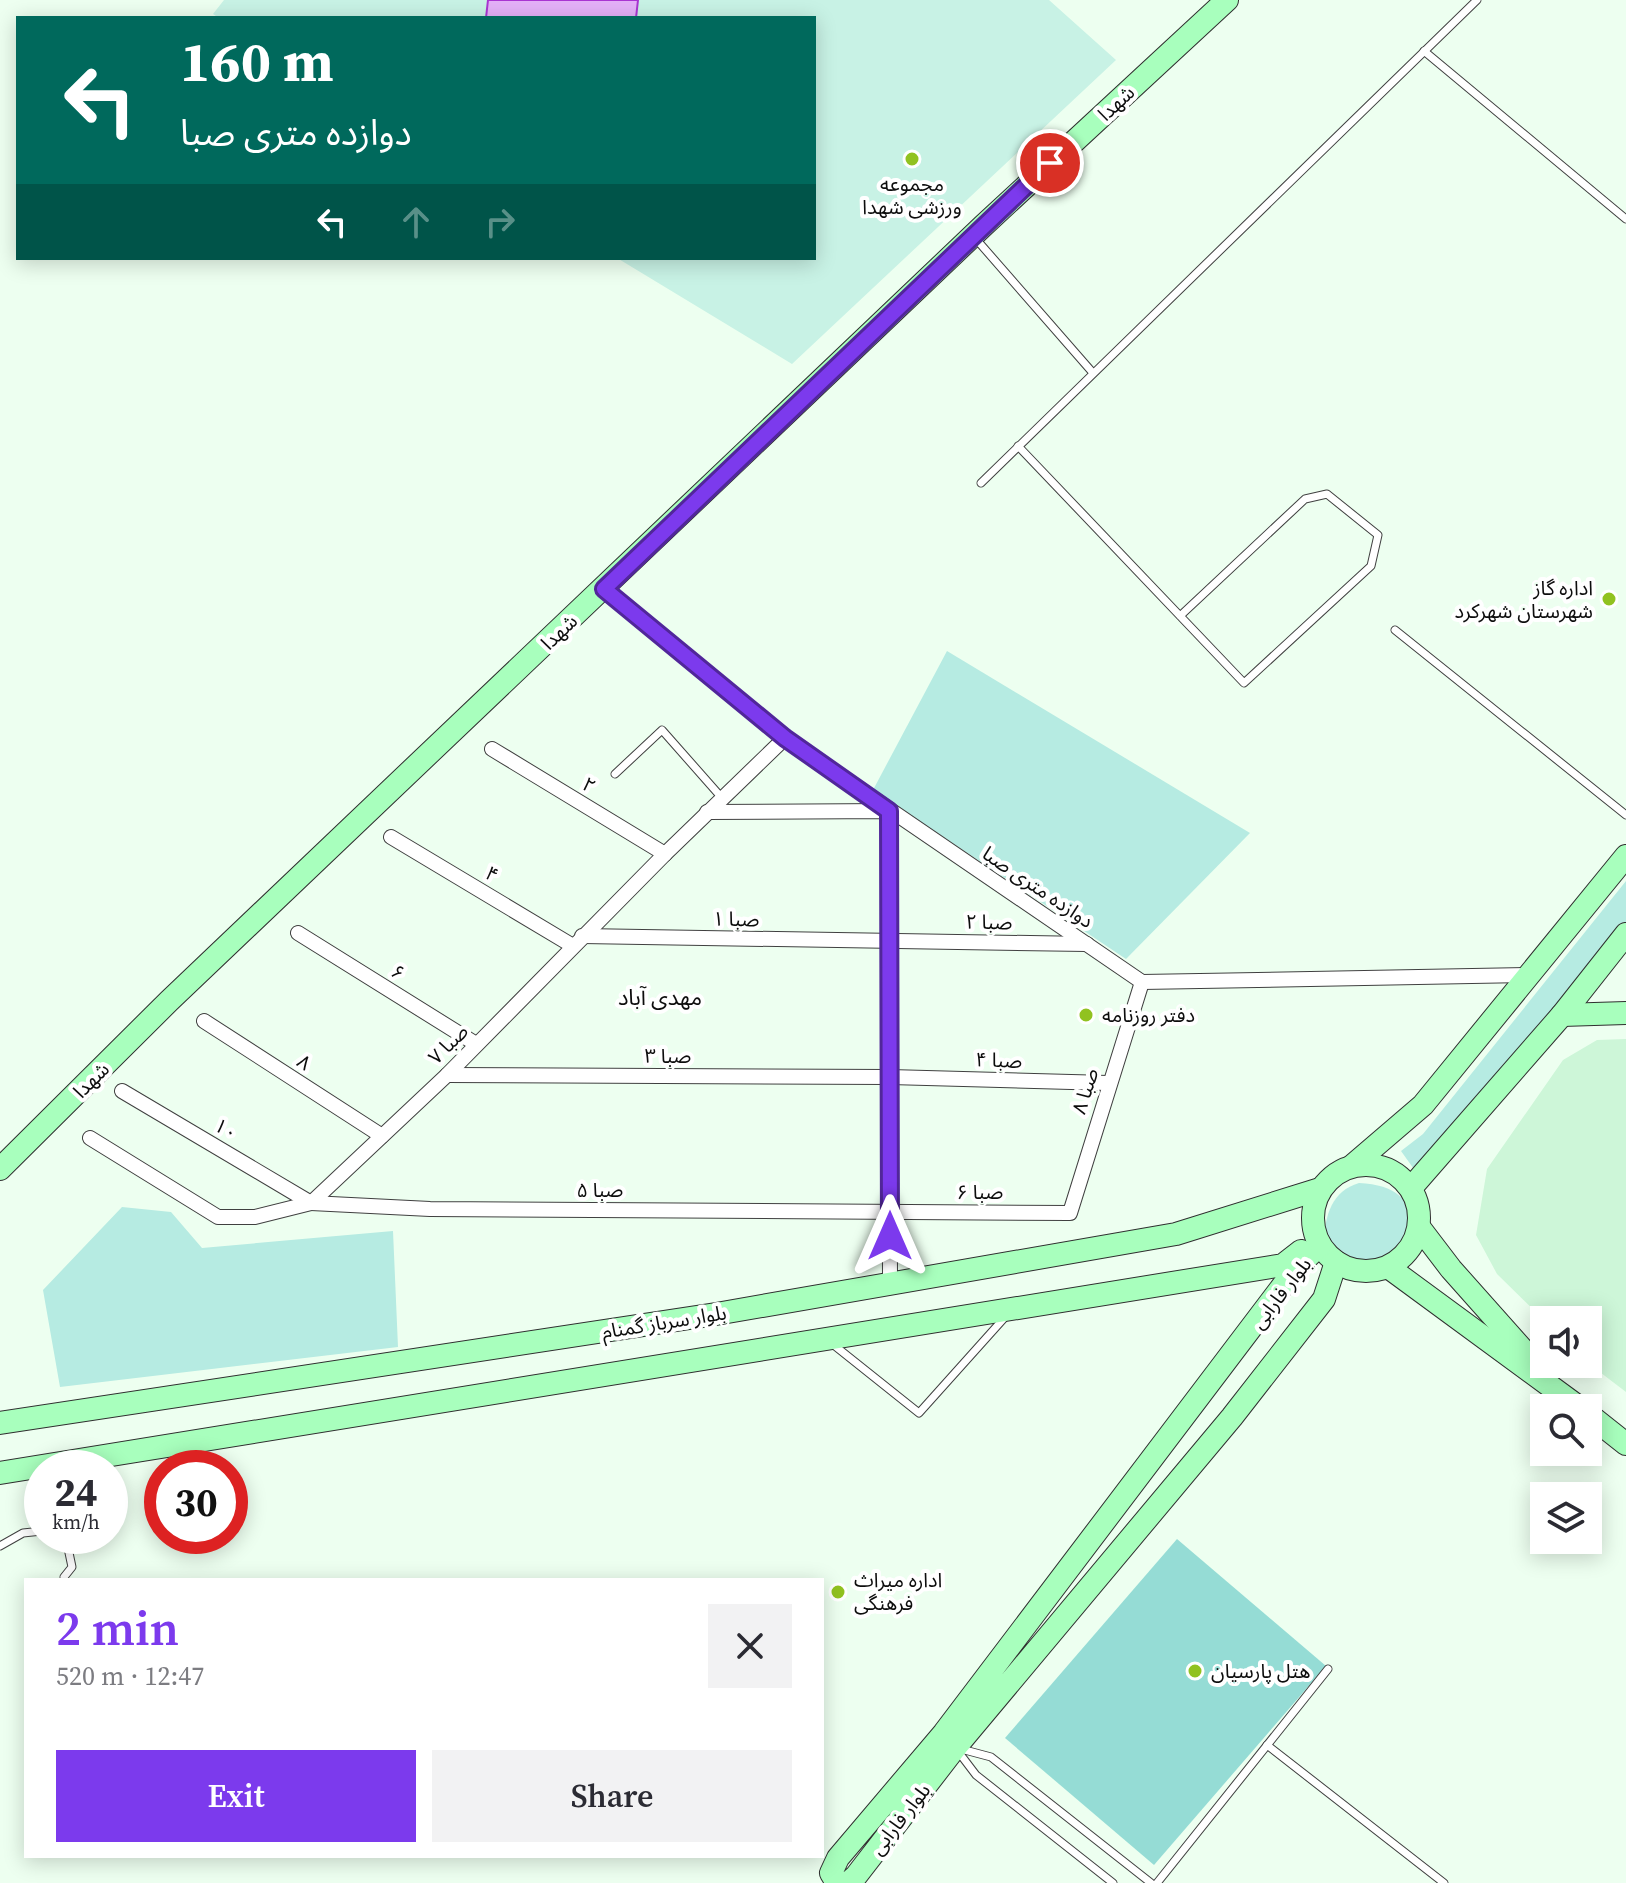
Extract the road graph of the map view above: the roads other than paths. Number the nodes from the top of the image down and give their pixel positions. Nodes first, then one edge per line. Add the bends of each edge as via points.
1 (1227, 0) edge
2 (1477, 0) edge
3 (1424, 51) junction
4 (1626, 219) edge
5 (973, 235) junction
6 (1093, 373) junction
7 (1018, 446) junction
8 (981, 483) dead end
9 (604, 589) junction
10 (1180, 616) junction
11 (1395, 630) dead end
12 (785, 738) junction
13 (492, 749) dead end
14 (615, 774) dead end
15 (722, 798) junction
16 (889, 811) junction
17 (707, 812) junction
18 (1626, 815) edge
19 (391, 837) dead end
20 (665, 854) junction
21 (1626, 856) edge
22 (298, 933) dead end
23 (1626, 934) edge
24 (578, 941) junction
25 (889, 941) junction
26 (1087, 944) junction
27 (1530, 975) junction
28 (1142, 982) junction
29 (1626, 1013) edge
30 (1562, 1015) junction
31 (204, 1021) dead end
32 (476, 1044) junction
33 (447, 1075) junction
34 (890, 1077) junction
35 (1108, 1083) junction
36 (122, 1091) dead end
37 (382, 1136) junction
38 (90, 1138) dead end
39 (1353, 1165) junction
40 (0, 1169) edge
41 (1411, 1188) junction
42 (1320, 1189) junction
43 (311, 1203) junction
44 (890, 1212) junction
45 (1070, 1213) joint
46 (1419, 1227) junction
47 (1318, 1242) junction
48 (1336, 1262) junction
49 (1388, 1267) junction
50 (890, 1283) junction
51 (1012, 1308) junction
52 (826, 1339) junction
53 (1563, 1394) joint
54 (1203, 1395) junction
55 (1232, 1417) junction
56 (0, 1423) edge
57 (1602, 1425) edge
58 (1626, 1444) edge
59 (0, 1473) edge
60 (24, 1533) edge
61 (0, 1546) edge
62 (69, 1554) edge
63 (64, 1577) dead end
64 (1328, 1669) dead end
65 (950, 1741) junction
66 (1267, 1745) junction
67 (1113, 1883) edge
68 (1154, 1883) edge
69 (1444, 1883) edge

1 - 5 main road, شهدا
2 - 3 lane
3 - 4 lane
3 - 6 lane
5 - 6 lane
5 - 9 main road, شهدا
6 - 7 lane
7 - 8 lane
7 - 10 lane
9 - 12 street, دوازده متری صبا
9 - 40 main road, شهدا via 169,1001
10 - 10 lane via 1244,683 1371,566 1378,535 1327,494 1305,499
11 - 18 lane
12 - 15 street, صبا ۷
12 - 16 street, دوازده متری صبا
13 - 20 street, ۲
14 - 15 lane via 662,730
15 - 17 street, صبا ۷
16 - 17 street
16 - 25 street
16 - 26 street, دوازده متری صبا
17 - 20 street, صبا ۷
19 - 24 street, ۴
20 - 24 street, صبا ۷
21 - 27 main road
22 - 32 street, ۶
23 - 30 main road
24 - 25 street, صبا ۱
24 - 32 street, صبا ۷
25 - 26 street, صبا ۲
25 - 34 street
26 - 28 street, دوازده متری صبا
27 - 28 street
27 - 39 main road via 1423,1105
28 - 35 street, صبا ۸
29 - 30 main road
30 - 41 main road
31 - 37 street, ۸
32 - 33 street, صبا ۷
33 - 34 street, صبا ۳
33 - 37 street, صبا ۷
34 - 35 street, صبا ۴
34 - 44 street
35 - 45 street, صبا ۸
36 - 43 street, ۱۰
37 - 43 street, صبا ۷
38 - 43 street, صبا ۷ via 218,1217 255,1217
39 - 41 main road via 1388,1169
39 - 42 main road
41 - 46 main road via 1419,1207
42 - 47 main road via 1312,1213
42 - 50 main road, بلوار سرباز گمنام via 1176,1234
43 - 44 street, صبا ۵ via 430,1209
44 - 45 street, صبا ۶
44 - 50 street
46 - 49 main road via 1408,1251
46 - 53 main road
47 - 48 main road
47 - 51 main road via 1283,1265
47 - 54 main road, بلوار فارابی
48 - 49 main road via 1361,1271
48 - 55 main road, بلوار فارابی via 1324,1299
49 - 53 main road
50 - 56 main road, بلوار سرباز گمنام via 490,1350
51 - 52 main road
51 - 52 lane via 919,1413
52 - 59 main road
54 - 55 main road
54 - 65 main road, بلوار فارابی
55 - 65 main road, بلوار فارابی
57 - 58 main road
60 - 61 lane
62 - 63 lane via 72,1567
64 - 66 lane
65 - 65 main road, بلوار فارابی via 838,1858 831,1873 837,1883 856,1876
65 - 67 lane via 976,1775
65 - 68 lane via 991,1757
66 - 68 lane
66 - 69 lane

